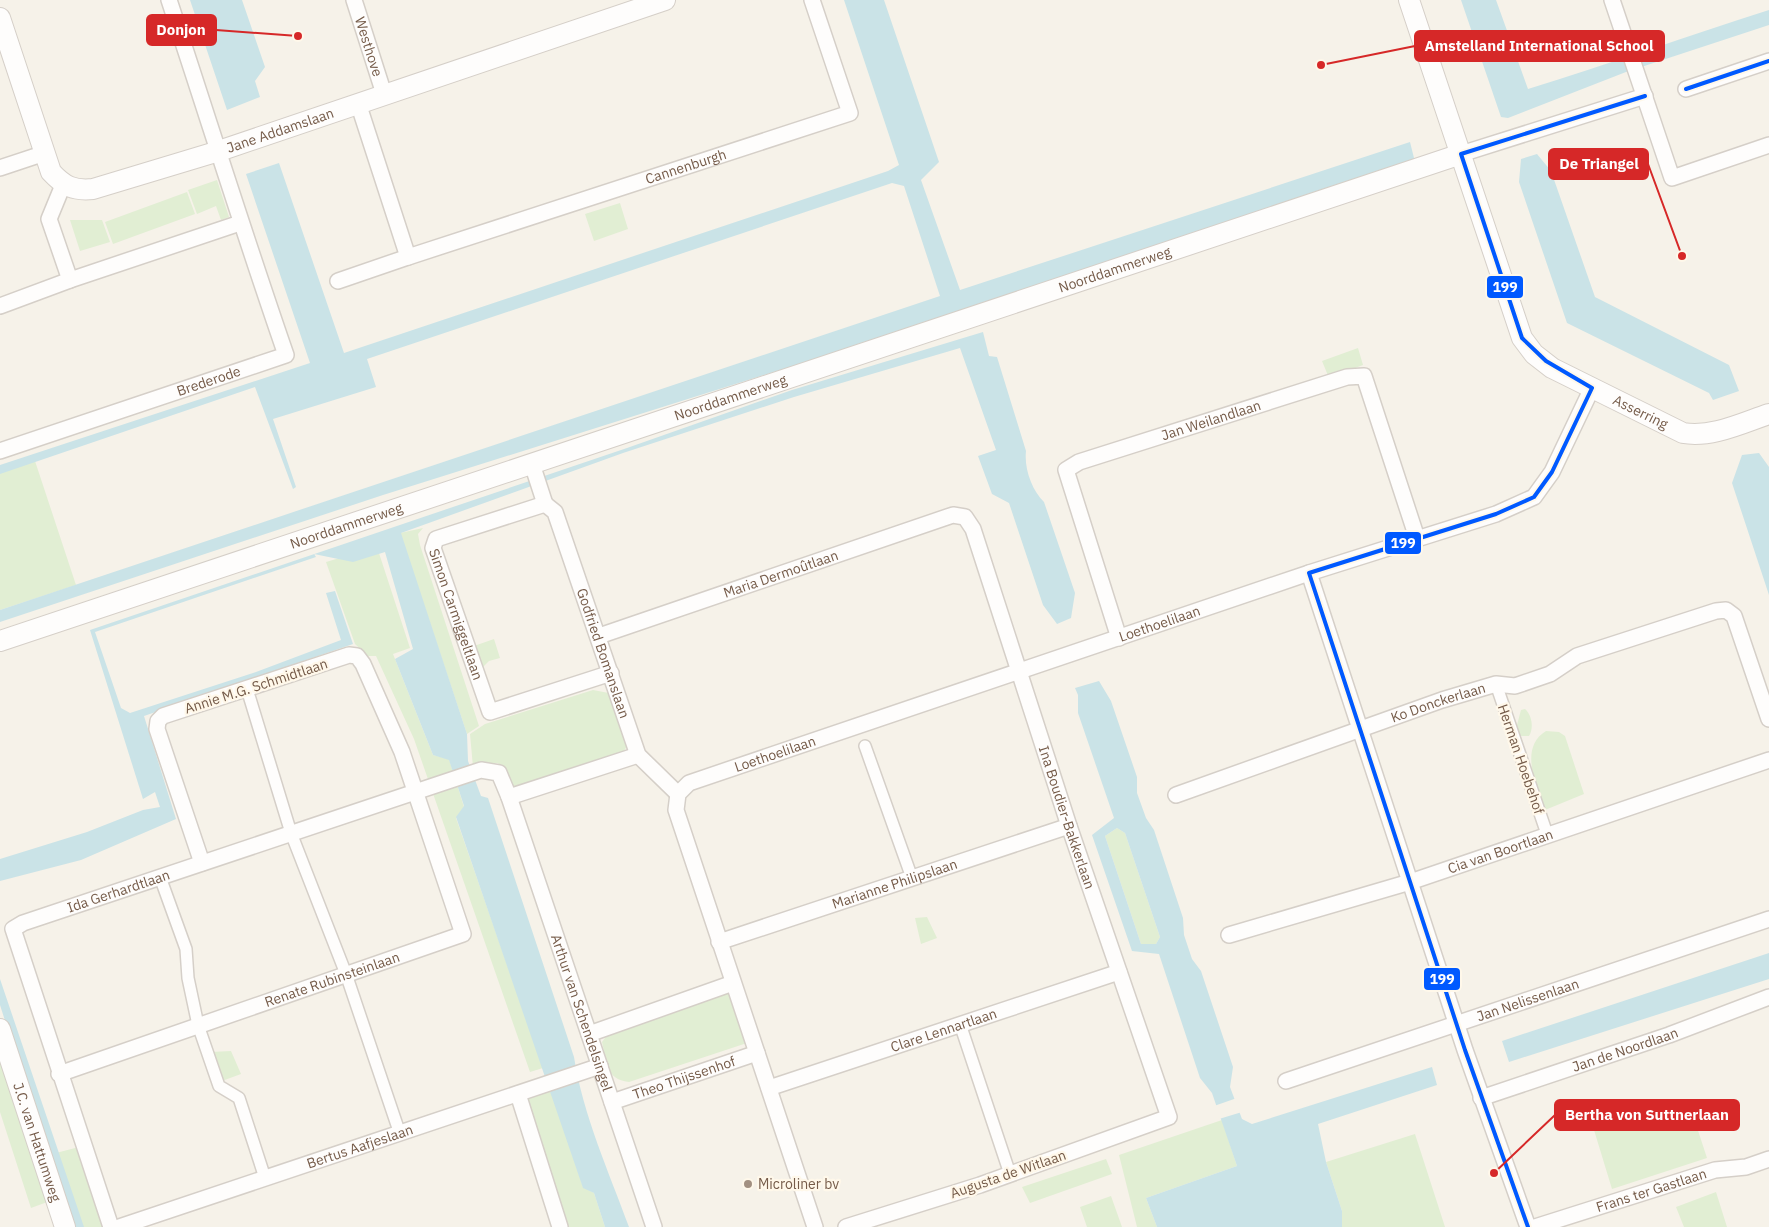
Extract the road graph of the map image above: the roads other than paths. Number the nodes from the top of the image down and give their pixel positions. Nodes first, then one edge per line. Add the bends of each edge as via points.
1 (169, 0) edge
2 (354, 0) edge
3 (665, 0) edge
4 (812, 0) edge
5 (1409, 0) edge
6 (1612, 0) edge
7 (0, 19) edge
8 (1769, 61) edge
9 (1686, 89) dead end
10 (384, 94) junction
11 (1645, 96) junction
12 (358, 103) junction
13 (1769, 144) edge
14 (219, 151) junction
15 (45, 153) junction
16 (1461, 154) junction
17 (0, 168) edge
18 (63, 185) junction
19 (240, 224) junction
20 (408, 257) junction
21 (70, 280) junction
22 (338, 281) dead end
23 (0, 306) edge
24 (1592, 388) junction
25 (1769, 414) edge
26 (0, 451) edge
27 (534, 470) junction
28 (543, 498) junction
29 (965, 517) joint
30 (1417, 538) junction
31 (1309, 573) junction
32 (598, 636) junction
33 (1120, 638) junction
34 (0, 641) edge
35 (1021, 671) junction
36 (611, 673) junction
37 (1496, 684) junction
38 (248, 689) junction
39 (1769, 718) edge
40 (1360, 730) junction
41 (865, 746) dead end
42 (638, 755) junction
43 (1769, 760) edge
44 (416, 792) junction
45 (678, 794) junction
46 (1176, 795) dead end
47 (509, 797) junction
48 (1070, 826) junction
49 (291, 833) junction
50 (1547, 834) junction
51 (202, 863) junction
52 (160, 877) junction
53 (912, 878) junction
54 (1410, 882) junction
55 (1769, 919) edge
56 (1229, 934) dead end
57 (720, 942) junction
58 (1119, 972) junction
59 (346, 974) junction
60 (733, 982) junction
61 (1769, 997) edge
62 (960, 1024) junction
63 (1457, 1024) junction
64 (198, 1025) junction
65 (0, 1029) edge
66 (589, 1034) junction
67 (757, 1053) junction
68 (600, 1066) junction
69 (59, 1074) junction
70 (1286, 1081) dead end
71 (769, 1088) junction
72 (518, 1094) junction
73 (1481, 1098) junction
74 (612, 1102) junction
75 (1169, 1117) joint
76 (400, 1134) junction
77 (1769, 1159) edge
78 (1010, 1174) junction
79 (265, 1178) junction
80 (65, 1227) edge
81 (111, 1227) edge
82 (119, 1227) edge
83 (559, 1227) edge
84 (654, 1227) edge
85 (815, 1227) edge
86 (846, 1227) edge
87 (1528, 1227) edge
88 (1535, 1227) edge

1 - 14 street, Brederode
2 - 10 street, Westhove
3 - 10 street, Jane Addamslaan
4 - 20 street, Cannenburgh via 850,113
5 - 16 street, Asserring
6 - 11 street
7 - 15 street
8 - 9 street
10 - 12 street, Jane Addamslaan
11 - 13 street via 1672,178
11 - 16 street
12 - 14 street, Jane Addamslaan
12 - 20 street
14 - 18 street, Jane Addamslaan via 92,189 78,191
14 - 19 street, Brederode
15 - 17 street
15 - 18 street via 51,172
16 - 24 street, Asserring via 1522,338 1534,354 1552,368
16 - 27 street, Noorddammerweg
18 - 21 street via 49,219
19 - 21 street
19 - 26 street, Brederode via 286,355
20 - 22 street, Cannenburgh
21 - 23 street
24 - 25 street, Asserring via 1683,433 1696,435
24 - 30 street, Loethoelilaan via 1552,472 1534,497 1496,514
27 - 28 street, Godfried Bomanslaan
27 - 34 street, Noorddammerweg
28 - 32 street, Godfried Bomanslaan via 555,512
28 - 36 street, Simon Carmiggeltlaan via 436,539 433,548 490,712
29 - 32 street, Maria Dermoûtlaan via 954,515
29 - 35 street, Ina Boudier-Bakkerlaan via 973,529
30 - 31 street, Loethoelilaan
30 - 33 street, Jan Weilandlaan via 1364,376 1347,377 1079,462 1066,470
31 - 33 street, Loethoelilaan
31 - 40 street
32 - 36 street, Godfried Bomanslaan
33 - 35 street, Loethoelilaan
35 - 45 street, Loethoelilaan via 689,783
35 - 48 street, Ina Boudier-Bakkerlaan
36 - 42 street, Godfried Bomanslaan
37 - 39 street, Ko Donckerlaan via 1515,686 1550,674 1577,656 1726,610 1734,616
37 - 40 street, Ko Donckerlaan
37 - 50 street, Herman Hoebehof
38 - 44 street, Annie M.G. Schmidtlaan via 349,655 357,656 402,752
38 - 49 street
38 - 51 street, Annie M.G. Schmidtlaan via 163,716 158,721
40 - 46 street, Ko Donckerlaan
40 - 54 street
41 - 53 street
42 - 45 street, Godfried Bomanslaan
42 - 47 street
43 - 50 street, Cia van Boortlaan
44 - 47 street, Ida Gerhardtlaan via 481,770 499,773
44 - 49 street, Ida Gerhardtlaan
44 - 59 street, Renate Rubinsteinlaan via 464,934
45 - 57 street via 676,810
47 - 66 street, Arthur van Schendelsingel
48 - 53 street, Marianne Philipslaan
48 - 58 street, Ina Boudier-Bakkerlaan
49 - 51 street, Ida Gerhardtlaan
49 - 59 street
50 - 54 street, Cia van Boortlaan
51 - 52 street, Ida Gerhardtlaan
52 - 64 street via 186,948 188,978
52 - 69 street, Ida Gerhardtlaan via 12,929
53 - 57 street, Marianne Philipslaan
54 - 56 street, Cia van Boortlaan
54 - 63 street
55 - 63 street, Jan Nelissenlaan
57 - 60 street
58 - 62 street, Clare Lennartlaan
58 - 75 street, Ina Boudier-Bakkerlaan
59 - 64 street, Renate Rubinsteinlaan
59 - 76 street
60 - 66 street
60 - 67 street
61 - 73 street, Jan de Noordlaan via 1669,1035
62 - 71 street, Clare Lennartlaan
62 - 78 street
63 - 70 street, Jan Nelissenlaan
63 - 73 street
64 - 69 street, Renate Rubinsteinlaan
64 - 79 street via 218,1086 239,1098
65 - 80 street, J.C. van Hattumweg
66 - 68 street, Arthur van Schendelsingel
67 - 71 street
67 - 74 street, Theo Thijssenhof
68 - 72 street, Bertus Aafjeslaan
68 - 74 street, Arthur van Schendelsingel
69 - 81 street, Ida Gerhardtlaan
71 - 85 street
72 - 76 street, Bertus Aafjeslaan
72 - 83 street
73 - 87 street
74 - 84 street, Arthur van Schendelsingel
75 - 78 street, Augusta de Witlaan
76 - 79 street, Bertus Aafjeslaan
77 - 88 street, Frans ter Gastlaan via 1746,1168 1715,1170
78 - 86 street, Augusta de Witlaan
79 - 82 street, Bertus Aafjeslaan

